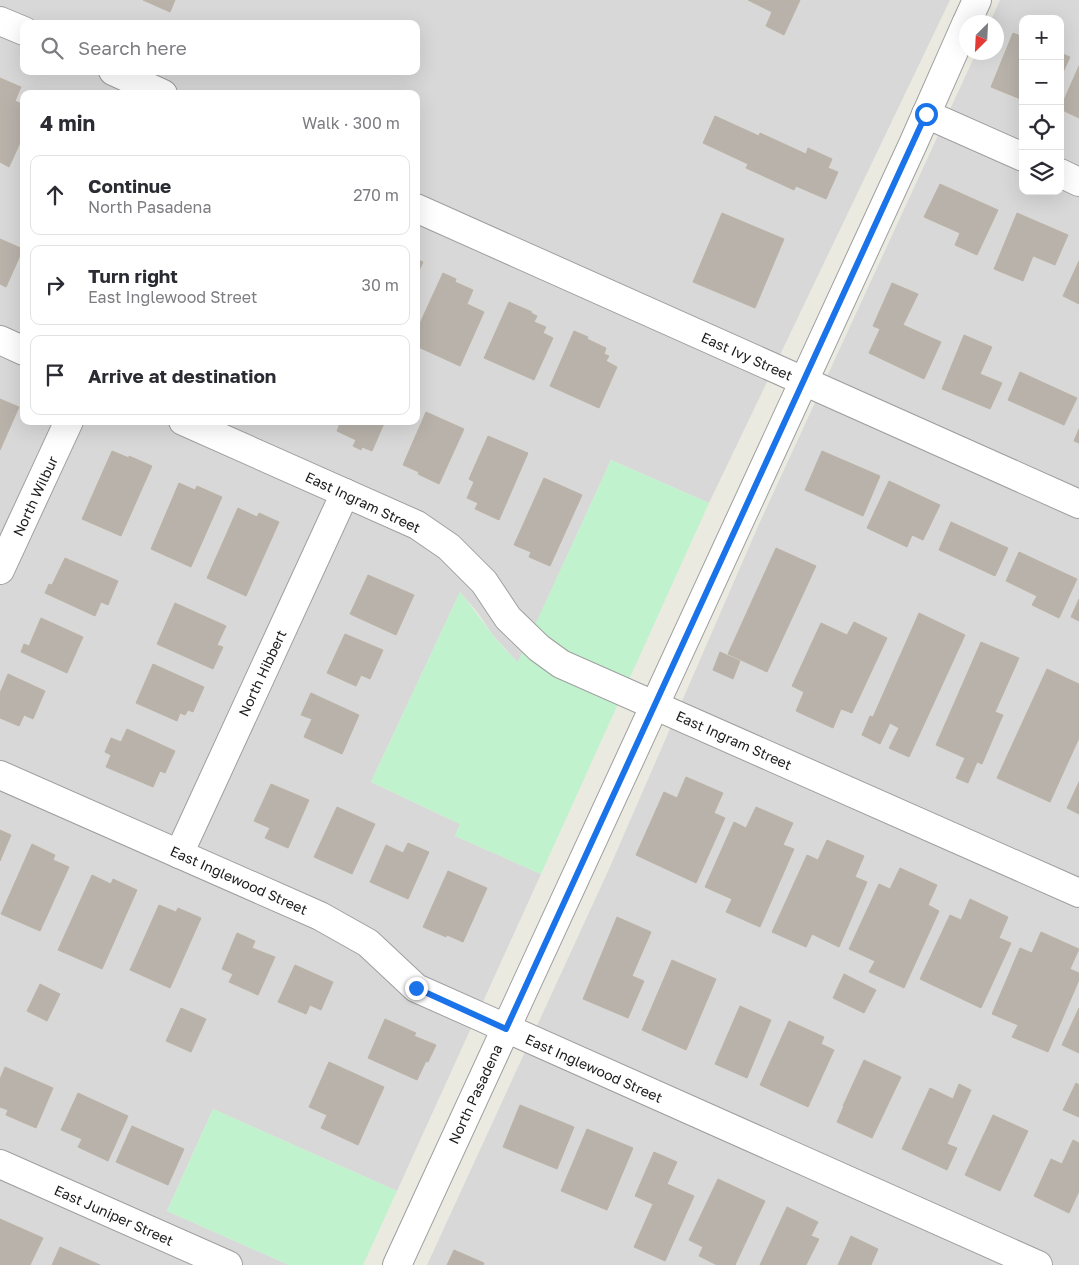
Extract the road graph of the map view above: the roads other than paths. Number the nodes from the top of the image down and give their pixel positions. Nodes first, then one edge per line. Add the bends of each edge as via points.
1 (977, 0) edge
2 (970, 15) edge
3 (0, 21) edge
4 (20, 29) edge
5 (959, 41) edge
6 (122, 75) edge
7 (154, 90) edge
8 (926, 114) junction
9 (1019, 155) edge
10 (1064, 175) edge
11 (1079, 182) edge
12 (420, 210) edge
13 (0, 340) edge
14 (20, 349) edge
15 (804, 381) junction
16 (67, 425) edge
17 (192, 425) edge
18 (345, 493) junction
19 (1079, 504) edge
20 (0, 570) edge
21 (654, 705) junction
22 (0, 774) edge
23 (179, 854) junction
24 (1079, 893) edge
25 (506, 1029) junction
26 (0, 1164) edge
27 (228, 1265) edge
28 (397, 1265) edge
29 (1038, 1265) edge

1 - 2 street, North Pasadena
3 - 4 street
5 - 8 street, North Pasadena
6 - 7 street
8 - 9 street
8 - 15 street, North Pasadena
10 - 11 street
12 - 15 street, East Ivy Street
13 - 14 street
15 - 19 street, East Ivy Street
15 - 21 street, North Pasadena
16 - 20 street, North Wilbur
17 - 18 street, East Ingram Street
18 - 21 street, East Ingram Street via 417,525 449,547 484,582 508,618 561,664
18 - 23 street, North Hibbert
21 - 24 street, East Ingram Street
21 - 25 street, North Pasadena
22 - 23 street, East Inglewood Street
23 - 25 street, East Inglewood Street via 320,916 368,943 416,988
25 - 28 street, North Pasadena
25 - 29 street, East Inglewood Street
26 - 27 street, East Juniper Street

